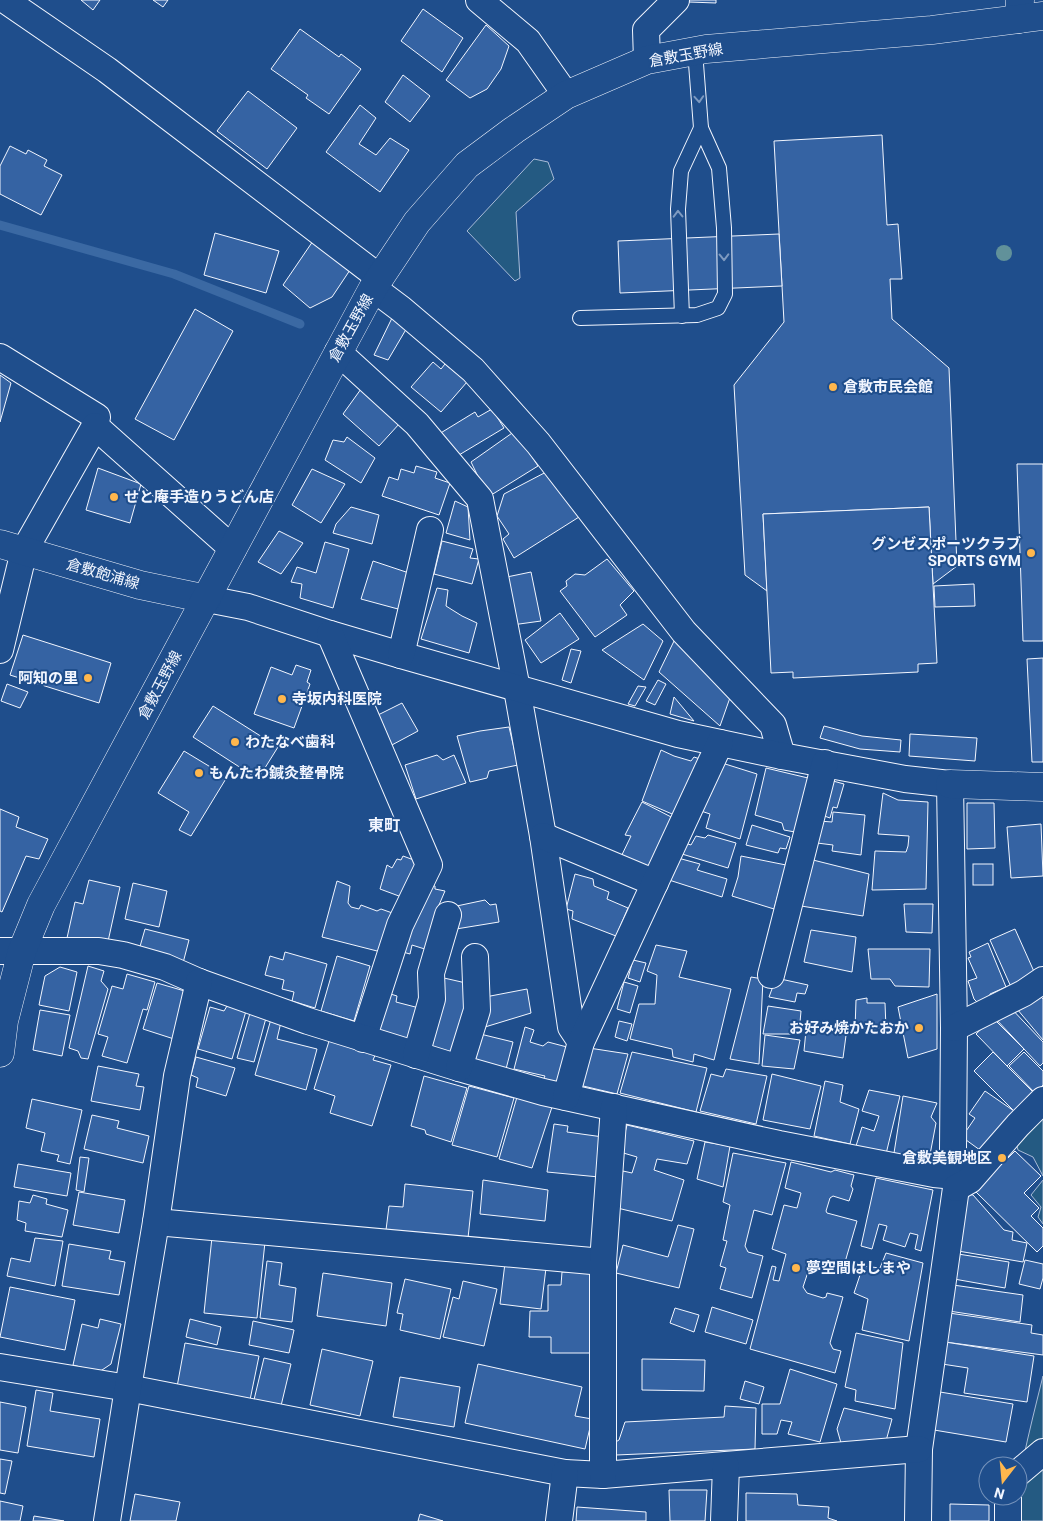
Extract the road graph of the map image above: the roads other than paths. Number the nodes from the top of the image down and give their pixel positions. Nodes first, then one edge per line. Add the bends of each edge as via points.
1 (5, 0) edge
2 (479, 0) edge
3 (676, 0) edge
4 (1027, 12) edge
5 (696, 51) junction
6 (647, 60) junction
7 (566, 94) junction
8 (701, 128) junction
9 (376, 283) junction
10 (682, 316) junction
11 (580, 318) dead end
12 (338, 352) junction
13 (0, 357) edge
14 (94, 426) junction
15 (430, 530) dead end
16 (12, 548) edge
17 (233, 549) junction
18 (207, 599) junction
19 (330, 634) junction
20 (0, 650) edge
21 (401, 655) junction
22 (517, 689) junction
23 (720, 743) junction
24 (782, 756) junction
25 (824, 763) junction
26 (950, 784) junction
27 (1043, 786) edge
28 (543, 836) junction
29 (655, 883) junction
30 (448, 915) dead end
31 (11, 951) edge
32 (475, 957) dead end
33 (771, 975) dead end
34 (1043, 980) edge
35 (199, 982) junction
36 (954, 1028) junction
37 (363, 1039) junction
38 (581, 1042) junction
39 (0, 1053) edge
40 (416, 1055) junction
41 (460, 1068) junction
42 (566, 1097) junction
43 (1043, 1100) edge
44 (614, 1107) junction
45 (955, 1182) junction
46 (156, 1222) junction
47 (603, 1262) junction
48 (0, 1367) edge
49 (128, 1388) junction
50 (919, 1450) junction
51 (1043, 1452) edge
52 (1028, 1465) edge
53 (726, 1466) junction
54 (565, 1473) junction
55 (603, 1475) junction
56 (1008, 1506) edge
57 (108, 1521) edge
58 (558, 1521) edge
59 (724, 1521) edge
60 (918, 1521) edge
61 (1008, 1521) edge

1 - 9 street via 107,70
2 - 7 street via 528,40
3 - 6 street via 646,30
4 - 5 main road, 倉敷玉野線 via 932,30
5 - 6 main road, 倉敷玉野線
5 -> 8 lane
6 - 7 main road, 倉敷玉野線
7 - 9 main road, 倉敷玉野線 via 467,165 416,222
10 -> 8 lane via 678,209 680,171
8 -> 10 lane via 720,168 725,294 718,308
9 - 12 main road, 倉敷玉野線
9 - 24 street via 401,309 473,370 538,443 684,632 773,724
10 - 11 lane
12 - 17 main road, 倉敷玉野線
12 - 22 street via 417,424 480,499
13 - 14 street via 97,417
14 - 16 street
14 - 17 street
15 - 21 street
16 - 18 main road, 倉敷飽浦線 via 140,585
16 - 20 street
17 - 18 main road, 倉敷玉野線
18 - 19 street via 248,607
18 - 31 main road, 倉敷玉野線 via 41,905
19 - 21 street
19 - 37 street via 429,865 400,925
21 - 22 street
22 - 23 street
22 - 28 street
23 - 24 street
23 - 29 street
24 - 25 street
25 - 26 street
25 - 33 street
26 - 27 main road
26 - 36 street
28 - 29 street
28 - 38 street via 571,1027
29 - 38 street
30 - 40 street via 431,973 432,999
31 - 35 street via 99,951 165,967
31 - 39 main road, 倉敷玉野線
32 - 41 street via 476,1010
34 - 36 street
35 - 37 street
35 - 46 street via 177,1076
36 - 45 street
37 - 40 street
38 - 42 street
40 - 41 street
41 - 42 street
42 - 44 street
43 - 45 street via 970,1180
44 - 45 street via 934,1174
44 - 47 street
45 - 50 street
46 - 47 street
46 - 49 street
47 - 55 street
48 - 49 street
49 - 54 street
49 - 57 street
50 - 53 street
50 - 60 street
51 - 52 street
53 - 55 street
53 - 59 street
54 - 55 street
54 - 58 street
56 - 61 street

